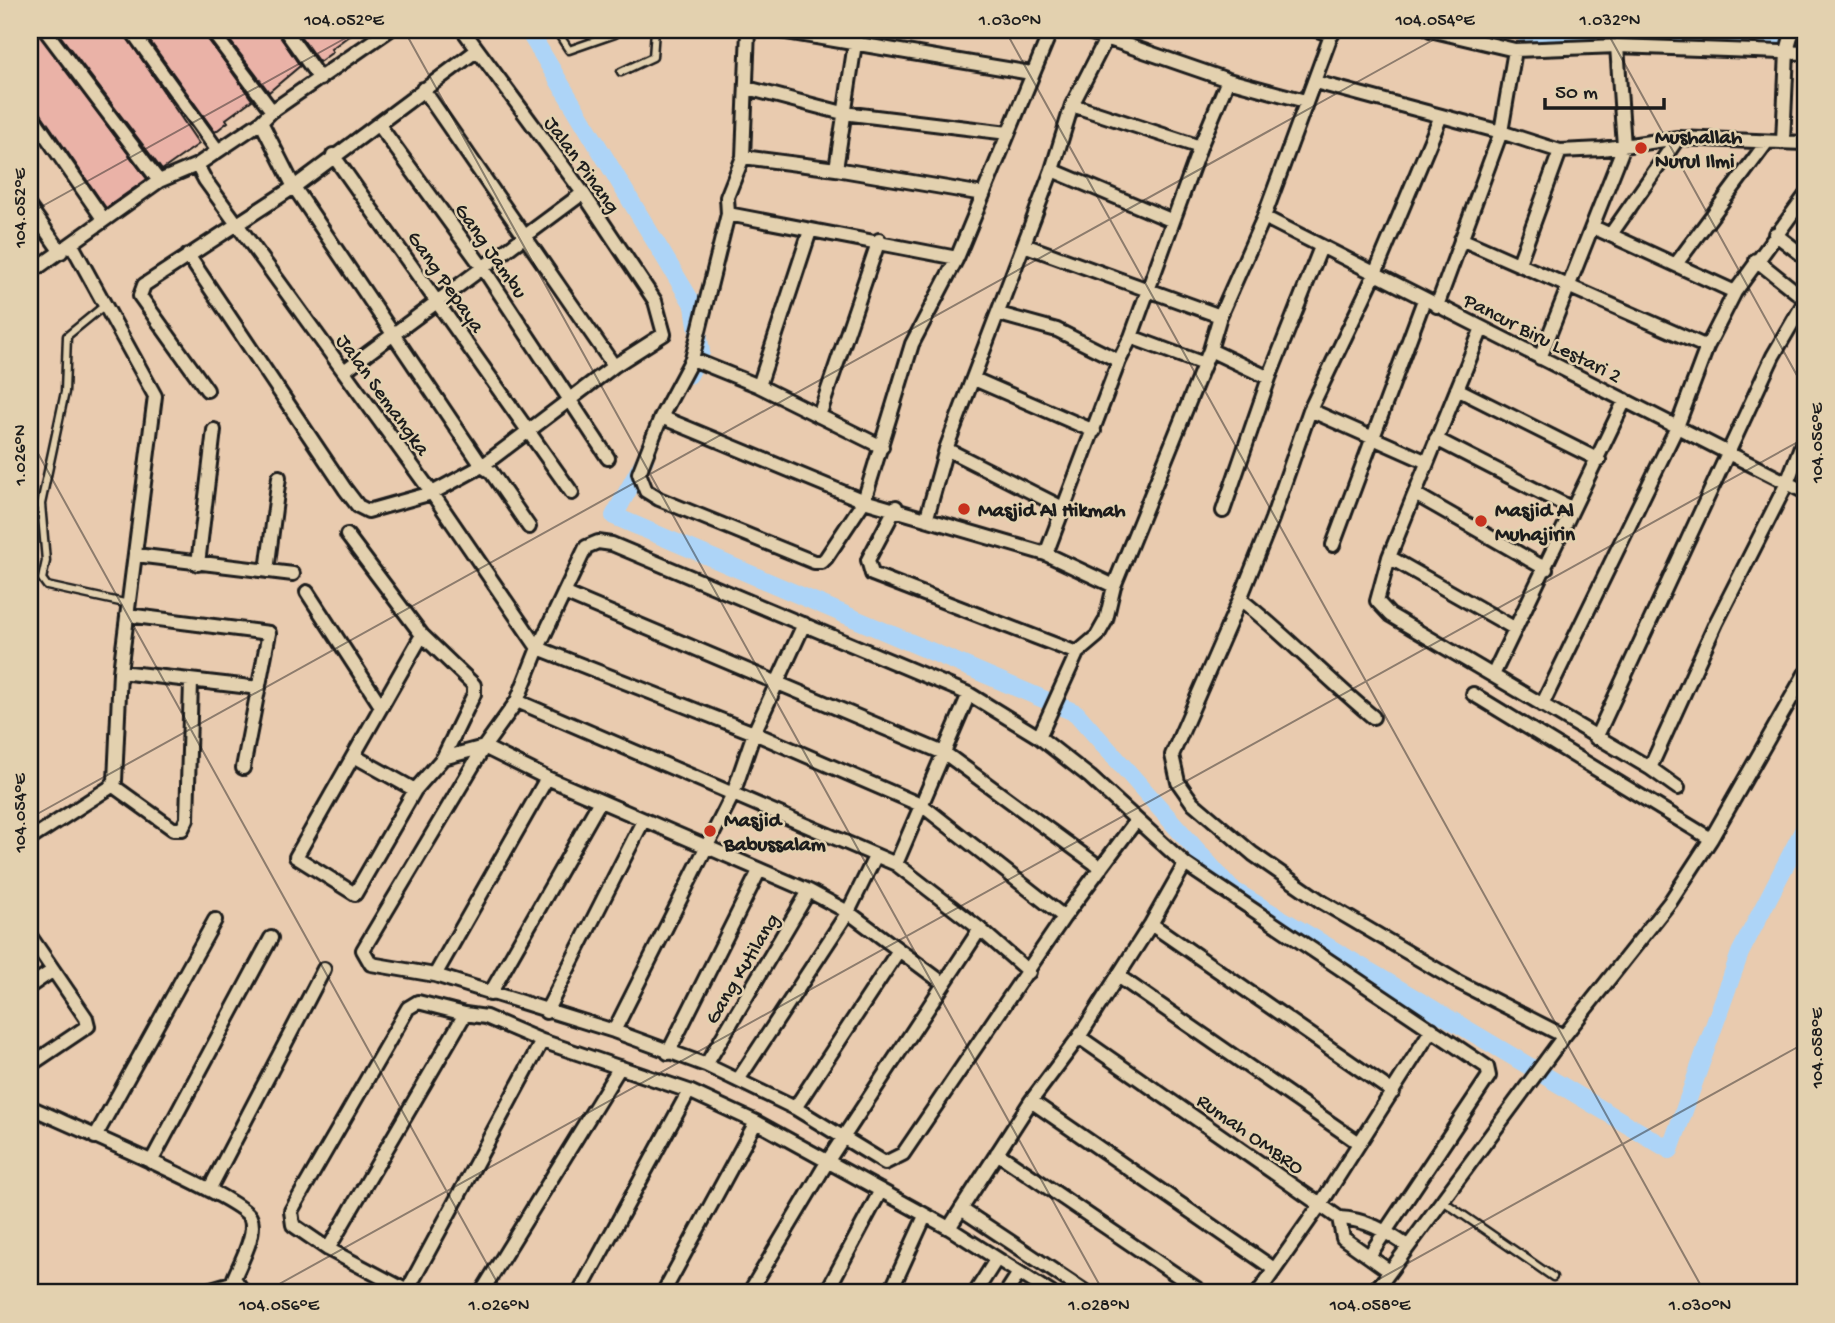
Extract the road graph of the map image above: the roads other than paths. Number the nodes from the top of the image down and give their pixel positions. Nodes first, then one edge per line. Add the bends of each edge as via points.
1 (46, 30) edge
2 (131, 30) edge
3 (211, 30) edge
4 (285, 30) edge
5 (362, 30) edge
6 (389, 30) edge
7 (463, 30) edge
8 (556, 30) edge
9 (655, 30) edge
10 (748, 30) edge
11 (775, 30) edge
12 (1051, 30) edge
13 (1083, 30) edge
14 (1317, 30) edge
15 (1430, 30) edge
16 (1792, 30) edge
17 (1332, 32) edge
18 (615, 34) dead end
19 (856, 36) edge
20 (1106, 39) junction
21 (371, 42) junction
22 (1617, 47) junction
23 (1787, 49) junction
24 (1515, 50) junction
25 (476, 51) junction
26 (1805, 53) edge
27 (621, 72) dead end
28 (1031, 73) junction
29 (320, 79) junction
30 (1228, 80) junction
31 (1315, 82) junction
32 (747, 88) junction
33 (423, 89) junction
34 (1305, 101) junction
35 (1072, 105) junction
36 (272, 111) junction
37 (30, 113) edge
38 (843, 113) junction
39 (1441, 116) junction
40 (261, 122) junction
41 (379, 125) junction
42 (1008, 132) junction
43 (1501, 132) junction
44 (1678, 138) junction
45 (1768, 142) junction
46 (1783, 142) junction
47 (1805, 143) edge
48 (1624, 145) junction
49 (1200, 147) junction
50 (218, 151) junction
51 (1560, 151) junction
52 (334, 155) junction
53 (743, 158) junction
54 (197, 165) junction
55 (836, 169) junction
56 (1052, 170) junction
57 (159, 181) junction
58 (294, 187) junction
59 (583, 193) junction
60 (983, 194) junction
61 (1805, 196) edge
62 (30, 208) edge
63 (728, 214) junction
64 (1264, 217) junction
65 (104, 220) junction
66 (1173, 221) junction
67 (237, 222) junction
68 (1593, 227) junction
69 (810, 231) junction
70 (1611, 234) junction
71 (1776, 234) junction
72 (524, 237) junction
73 (1461, 239) junction
74 (879, 240) junction
75 (1024, 245) junction
76 (1321, 247) junction
77 (66, 248) junction
78 (188, 255) junction
79 (1805, 257) edge
80 (957, 258) junction
81 (1756, 260) junction
82 (1519, 263) junction
83 (1676, 264) junction
84 (483, 268) junction
85 (30, 273) edge
86 (1374, 276) junction
87 (1568, 288) junction
88 (1148, 289) junction
89 (1735, 292) junction
90 (1424, 300) junction
91 (1805, 300) edge
92 (439, 301) junction
93 (105, 305) junction
94 (1437, 306) junction
95 (999, 314) junction
96 (1220, 316) junction
97 (1482, 328) junction
98 (395, 333) junction
99 (1131, 337) junction
100 (1707, 347) junction
101 (1210, 351) junction
102 (1540, 358) junction
103 (692, 359) junction
104 (1119, 361) junction
105 (1204, 364) junction
106 (614, 366) junction
107 (344, 371) junction
108 (1269, 378) junction
109 (974, 379) junction
110 (760, 386) junction
111 (1457, 389) junction
112 (207, 390) dead end
113 (1625, 400) junction
114 (569, 402) junction
115 (1310, 410) junction
116 (819, 416) junction
117 (660, 417) junction
118 (1677, 427) junction
119 (214, 430) dead end
120 (526, 430) junction
121 (1094, 430) junction
122 (1805, 436) edge
123 (1372, 439) junction
124 (1436, 439) junction
125 (882, 447) junction
126 (946, 449) junction
127 (1730, 452) junction
128 (608, 458) dead end
129 (1599, 460) junction
130 (1427, 462) junction
131 (482, 466) junction
132 (279, 477) dead end
133 (1787, 483) junction
134 (1805, 492) edge
135 (572, 493) dead end
136 (432, 494) junction
137 (1415, 494) junction
138 (864, 501) junction
139 (41, 505) junction
140 (30, 507) edge
141 (896, 508) junction
142 (1571, 508) junction
143 (1065, 509) junction
144 (1223, 510) dead end
145 (927, 517) junction
146 (529, 527) dead end
147 (347, 535) dead end
148 (1333, 545) dead end
149 (1046, 554) junction
150 (136, 555) junction
151 (1390, 557) junction
152 (198, 564) junction
153 (1546, 569) junction
154 (267, 571) junction
155 (293, 574) dead end
156 (1114, 586) junction
157 (307, 592) dead end
158 (564, 593) junction
159 (1240, 599) junction
160 (128, 610) junction
161 (804, 624) junction
162 (1514, 628) junction
163 (422, 635) junction
164 (538, 648) junction
165 (1077, 653) junction
166 (120, 672) junction
167 (1805, 674) edge
168 (1493, 675) junction
169 (191, 682) junction
170 (779, 684) junction
171 (259, 688) junction
172 (969, 694) junction
173 (1473, 694) dead end
174 (517, 701) junction
175 (1542, 705) junction
176 (381, 706) junction
177 (1373, 717) dead end
178 (754, 733) junction
179 (1039, 737) junction
180 (1596, 738) junction
181 (484, 747) junction
182 (946, 754) junction
183 (354, 756) junction
184 (443, 758) junction
185 (243, 768) dead end
186 (1650, 768) junction
187 (547, 778) junction
188 (112, 785) junction
189 (1678, 788) dead end
190 (415, 790) junction
191 (733, 794) junction
192 (600, 802) junction
193 (923, 806) junction
194 (643, 821) junction
195 (1135, 822) junction
196 (30, 839) edge
197 (1711, 839) junction
198 (708, 847) junction
199 (875, 857) junction
200 (896, 864) junction
201 (1185, 864) junction
202 (1101, 868) junction
203 (759, 871) junction
204 (809, 891) junction
205 (848, 912) junction
206 (1064, 917) junction
207 (215, 920) dead end
208 (1151, 924) junction
209 (980, 929) junction
210 (30, 936) edge
211 (271, 938) dead end
212 (899, 950) junction
213 (324, 969) dead end
214 (52, 971) junction
215 (1029, 972) junction
216 (435, 975) junction
217 (1118, 976) junction
218 (943, 983) junction
219 (30, 986) edge
220 (490, 995) junction
221 (546, 1012) junction
222 (465, 1014) junction
223 (1432, 1030) junction
224 (614, 1031) junction
225 (1564, 1036) junction
226 (1079, 1037) junction
227 (542, 1041) junction
228 (668, 1054) junction
229 (30, 1065) edge
230 (706, 1065) junction
231 (620, 1067) junction
232 (738, 1080) junction
233 (689, 1091) junction
234 (1393, 1092) junction
235 (1031, 1101) junction
236 (30, 1107) edge
237 (795, 1108) junction
238 (756, 1122) junction
239 (95, 1137) junction
240 (843, 1137) junction
241 (1360, 1143) junction
242 (997, 1153) junction
243 (829, 1159) junction
244 (151, 1162) junction
245 (209, 1190) junction
246 (880, 1192) junction
247 (1441, 1200) junction
248 (1321, 1205) junction
249 (961, 1209) junction
250 (925, 1216) junction
251 (1339, 1218) junction
252 (949, 1228) junction
253 (1386, 1231) junction
254 (1406, 1246) junction
255 (328, 1249) junction
256 (1369, 1256) junction
257 (996, 1260) junction
258 (1274, 1269) junction
259 (1388, 1270) junction
260 (1019, 1273) junction
261 (1553, 1277) dead end
262 (235, 1282) junction
263 (409, 1292) edge
264 (198, 1293) edge
265 (244, 1293) edge
266 (481, 1293) edge
267 (579, 1293) edge
268 (663, 1293) edge
269 (749, 1293) edge
270 (826, 1293) edge
271 (890, 1293) edge
272 (975, 1293) edge
273 (1006, 1293) edge
274 (1051, 1293) edge
275 (1087, 1293) edge
276 (1203, 1293) edge
277 (1258, 1293) edge
278 (1374, 1293) edge

1 - 57 street
2 - 50 street
3 - 36 street
4 - 29 street
5 - 21 street
6 - 21 street
7 - 25 street, Jalan Pinang
8 - 18 lane via 569,50
9 - 27 lane via 653,57
10 - 32 street
11 - 19 street
12 - 28 street
13 - 20 street
14 - 17 street
15 - 24 street
16 - 23 street
17 - 31 street
19 - 28 street
19 - 38 street
20 - 30 street
20 - 35 street
21 - 29 street
22 - 23 street
22 - 24 street
22 - 48 street
23 - 26 street
23 - 46 street
24 - 43 street
25 - 33 street
25 - 59 street, Jalan Pinang
28 - 42 street
29 - 36 street
30 - 34 street
30 - 49 street
31 - 34 street
31 - 39 street
32 - 38 street
32 - 53 street
33 - 41 street
33 - 72 street
34 - 64 street
35 - 49 street
35 - 56 street
36 - 40 street
37 - 65 street
38 - 42 street
38 - 55 street
39 - 43 street
39 - 86 street
40 - 50 street
40 - 58 street
41 - 52 street
41 - 84 street, Gang Jambu
42 - 60 street
43 - 51 street
43 - 73 street
44 - 45 street
44 - 48 street
44 - 70 street
45 - 46 street
45 - 83 street
46 - 47 street
48 - 51 street
48 - 68 street
49 - 66 street
50 - 54 street
51 - 82 street
52 - 58 street
52 - 92 street, Gang Pepaya
53 - 55 street
53 - 63 street via 727,197
54 - 57 street
54 - 67 street, Jalan Semangka
55 - 60 street
56 - 66 street
56 - 75 street
57 - 65 street
58 - 67 street
58 - 98 street
59 - 72 street
59 - 106 street, Jalan Pinang via 655,301 663,326 663,334
60 - 80 street
61 - 71 street
62 - 77 street
63 - 69 street
63 - 103 street
64 - 76 street, Pancur Biru Lestari 2
64 - 96 street
65 - 77 street
66 - 88 street
67 - 78 street
67 - 107 street, Jalan Semangka
68 - 70 street
68 - 87 street
69 - 74 street
69 - 110 street
70 - 83 street
71 - 79 street
71 - 81 street
72 - 84 street
72 - 106 street
73 - 82 street
73 - 94 street
74 - 80 street
74 - 116 street
75 - 88 street
75 - 95 street
76 - 86 street, Pancur Biru Lestari 2
76 - 108 street
77 - 85 street
77 - 93 street
78 - 112 street via 144,285 140,296
78 - 136 street via 358,506 368,511
80 - 125 street via 912,344
81 - 89 street
81 - 91 street
82 - 87 street
83 - 89 street
84 - 92 street
84 - 114 street, Gang Jambu
86 - 90 street, Pancur Biru Lestari 2
86 - 115 street
87 - 100 street
87 - 102 street
88 - 96 street
88 - 99 street
89 - 100 street
90 - 94 street, Pancur Biru Lestari 2
90 - 123 street
91 - 127 street via 1773,356
92 - 98 street
92 - 120 street, Gang Pepaya
93 - 139 lane via 67,336 65,391
93 - 150 street via 155,397
94 - 97 street, Pancur Biru Lestari 2
95 - 104 street via 1057,330
95 - 109 street
96 - 101 street
97 - 102 street, Pancur Biru Lestari 2
97 - 111 street
98 - 107 street
98 - 131 street
99 - 104 street
99 - 105 street
100 - 118 street
101 - 105 street
101 - 108 street
102 - 113 street, Pancur Biru Lestari 2
103 - 110 street
103 - 117 street
104 - 121 street
105 - 156 street
106 - 114 street
107 - 136 street, Jalan Semangka
108 - 144 street
109 - 121 street
109 - 126 street
110 - 116 street
111 - 124 street
111 - 129 street
113 - 118 street, Pancur Biru Lestari 2
113 - 129 street
114 - 120 street
114 - 128 street, Gang Jambu
115 - 123 street
115 - 159 street
116 - 125 street
117 - 138 street
117 - 138 street via 639,473 646,491 808,561 826,558
118 - 127 street, Pancur Biru Lestari 2
118 - 175 street
119 - 152 street
120 - 131 street
120 - 135 street, Gang Pepaya
121 - 143 street
122 - 133 street
123 - 130 street
123 - 148 street
124 - 130 street
124 - 142 street
125 - 138 street
126 - 143 street
126 - 145 street
127 - 133 street, Pancur Biru Lestari 2
127 - 180 street
129 - 142 street
130 - 137 street
131 - 136 street
131 - 146 street
132 - 154 street
133 - 134 street, Pancur Biru Lestari 2
133 - 186 street via 1716,622
136 - 164 street, Jalan Semangka
137 - 151 street
137 - 153 street
138 - 141 street
139 - 140 lane
139 - 160 lane via 44,583
141 - 145 street
141 - 165 street via 868,559 872,574
142 - 153 street
143 - 149 street
145 - 149 street
147 - 163 street
149 - 156 street
150 - 152 street
150 - 160 street
151 - 162 street
151 - 168 street via 1377,601 1390,615
152 - 154 street
153 - 162 street
154 - 155 street
156 - 165 street via 1106,620 1097,636
157 - 176 street
158 - 161 street via 586,547 598,542
158 - 164 street
158 - 170 street
159 - 177 street
159 - 225 street via 1172,755 1178,782 1192,802 1253,854 1322,902 1458,982
160 - 166 street
160 - 171 street via 269,632
161 - 170 street
161 - 172 street
162 - 168 street
163 - 176 street
163 - 184 street via 474,685 474,694
164 - 174 street
164 - 178 street
165 - 179 street
166 - 169 street
166 - 188 street
167 - 197 street
168 - 175 street
169 - 171 street
169 - 188 street via 187,819 182,829 173,829
170 - 178 street
170 - 182 street
171 - 185 street
172 - 179 street
172 - 182 street
173 - 197 street
174 - 181 street
174 - 191 street
175 - 180 street
176 - 183 street
178 - 191 street
178 - 193 street
179 - 195 street via 1116,800
180 - 186 street
181 - 184 street
181 - 187 street
181 - 216 street via 363,950 371,964
182 - 193 street
182 - 202 street
183 - 190 street
183 - 190 street via 296,857 355,894
184 - 190 street
186 - 189 street
187 - 192 street
187 - 216 street
188 - 196 street
191 - 198 street
191 - 199 street
192 - 194 street
192 - 220 street
193 - 200 street
193 - 206 street
194 - 198 street
194 - 221 street
195 - 201 street
195 - 202 street
197 - 225 street via 1670,902
198 - 203 street
198 - 224 street
199 - 200 street
199 - 205 street
200 - 209 street
201 - 208 street
201 - 223 street
202 - 206 street
203 - 204 street
203 - 228 street
204 - 205 street
204 - 230 street, Gang Kutilang
205 - 212 street
205 - 232 street
206 - 215 street
207 - 239 street
208 - 217 street
208 - 234 street
209 - 215 street
209 - 218 street
210 - 214 street
211 - 244 street
212 - 218 street
212 - 237 street
213 - 245 street
214 - 219 street
214 - 229 street via 88,1026
215 - 240 street via 898,1158 885,1163
216 - 220 street
217 - 226 street
217 - 241 street
218 - 240 street
220 - 221 street
221 - 224 street
222 - 227 street via 486,1017
222 - 255 street
222 - 255 street via 418,1002 408,1007 291,1211 293,1225
223 - 234 street
223 - 253 street via 1487,1067 1489,1076
224 - 228 street
225 - 247 street
226 - 235 street
226 - 248 street, Rumah OMBRO
227 - 231 street
227 - 263 street
228 - 230 street
230 - 232 street
231 - 233 street
231 - 266 street
232 - 237 street
233 - 238 street
233 - 267 street
234 - 241 street
235 - 242 street
235 - 258 street
236 - 239 street
237 - 240 street
238 - 243 street
238 - 268 street
239 - 244 street
240 - 243 street
241 - 248 street
242 - 249 street
242 - 276 street
243 - 246 street
243 - 269 street
244 - 245 street
245 - 262 street via 251,1219
246 - 250 street
246 - 270 street
247 - 254 street
247 - 261 lane
248 - 251 street, Rumah OMBRO
248 - 258 street
249 - 252 street
249 - 275 street
250 - 252 street
250 - 271 street
251 - 253 street via 1353,1218
251 - 256 street, Rumah OMBRO via 1343,1238
252 - 257 street
253 - 254 street
253 - 256 street
254 - 259 street
255 - 263 street
256 - 259 street, Rumah OMBRO
257 - 260 street
257 - 272 street
258 - 277 street
259 - 278 street
260 - 273 street
260 - 274 street
262 - 264 street
262 - 265 street

